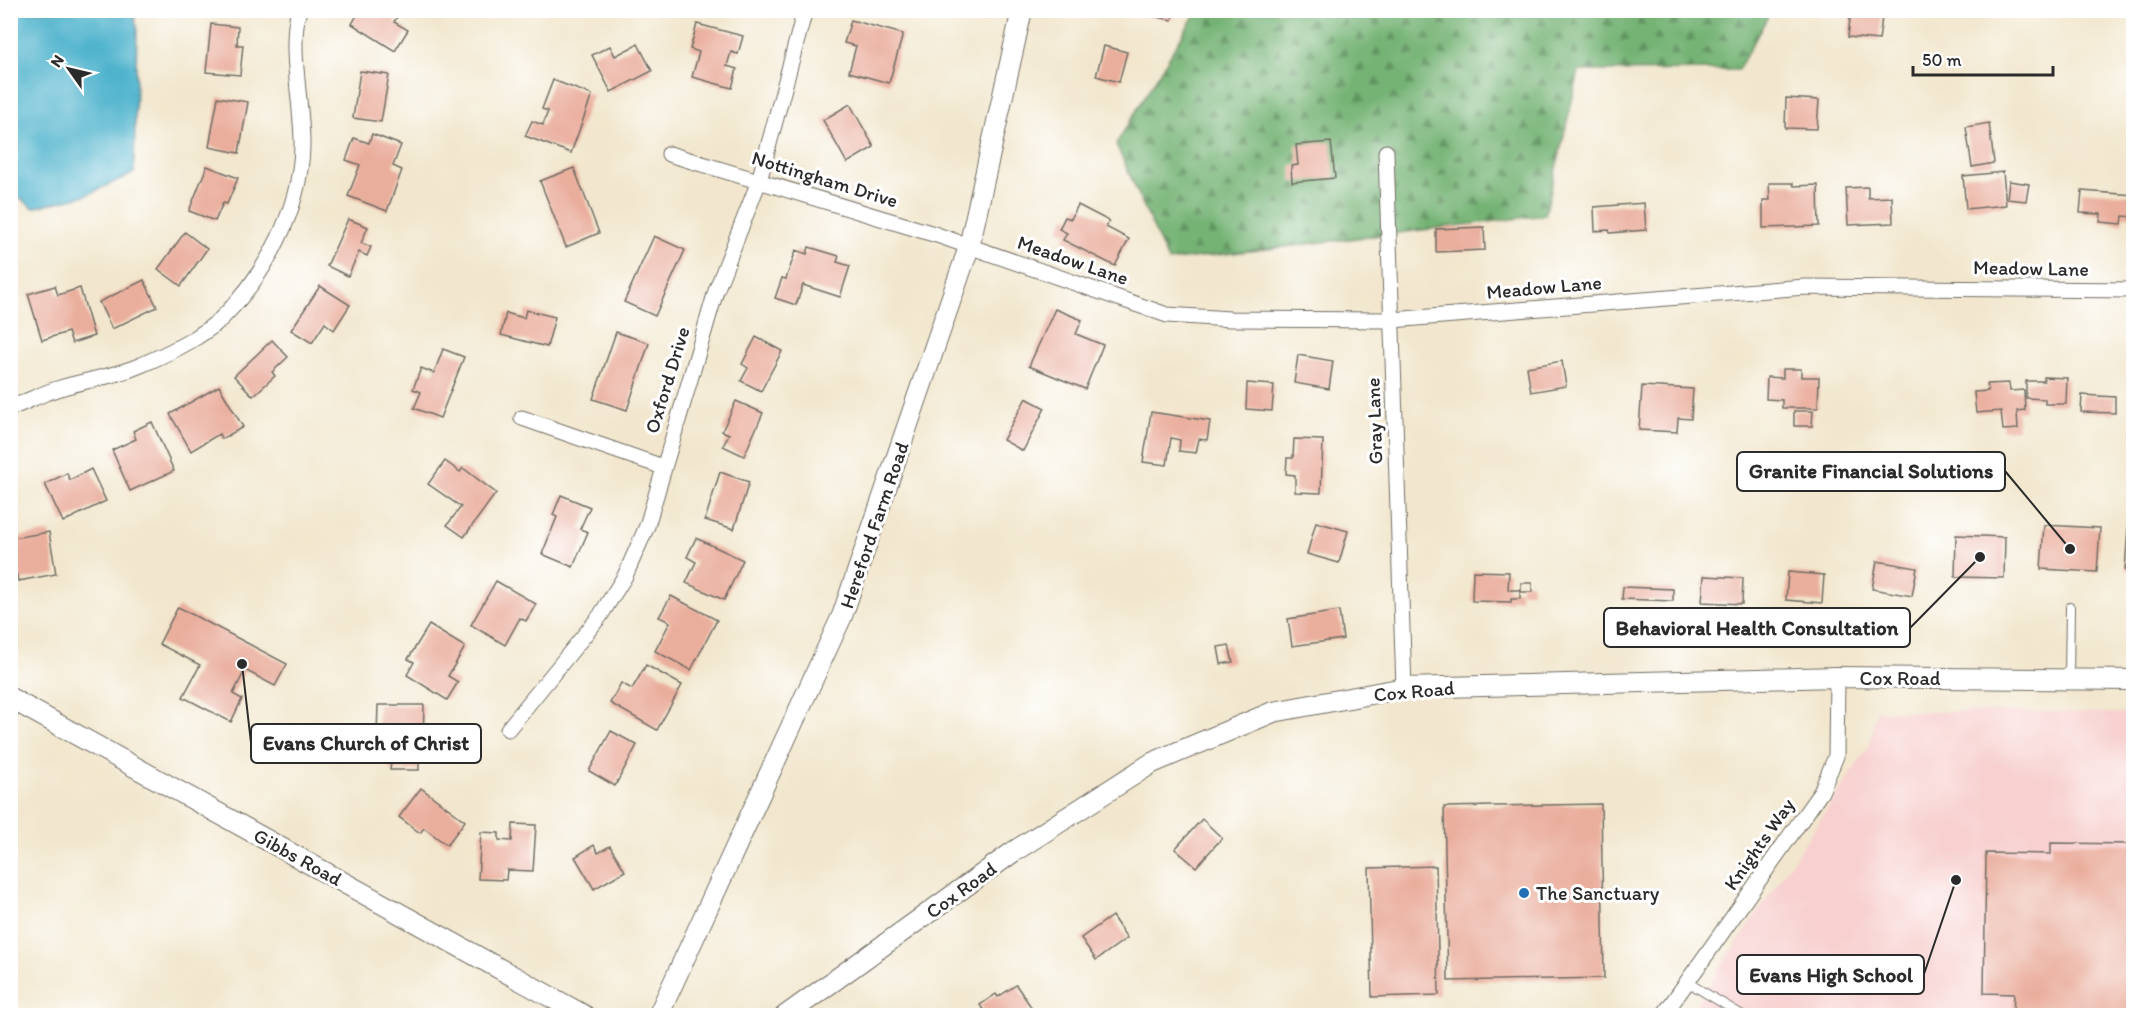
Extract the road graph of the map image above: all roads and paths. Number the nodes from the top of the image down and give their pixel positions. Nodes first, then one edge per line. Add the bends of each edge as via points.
1 (299, 10) edge
2 (805, 10) edge
3 (1022, 10) edge
4 (1386, 152) dead end
5 (669, 154) dead end
6 (759, 181) junction
7 (969, 247) junction
8 (2133, 290) edge
9 (1392, 320) junction
10 (10, 408) edge
11 (522, 417) dead end
12 (663, 467) junction
13 (2070, 607) dead end
14 (1837, 677) junction
15 (2069, 679) junction
16 (2133, 680) edge
17 (1404, 688) junction
18 (10, 698) edge
19 (508, 729) dead end
20 (1687, 982) junction
21 (585, 1016) edge
22 (658, 1016) edge
23 (785, 1016) edge
24 (1663, 1016) edge
25 (1744, 1016) edge

1 - 10 street via 295,52 302,147 298,181 273,252 250,284 222,317 190,341 139,366 57,389
2 - 6 street, Oxford Drive
3 - 7 street, Hereford Farm Road
4 - 9 street, Gray Lane
5 - 6 street, Nottingham Drive
6 - 7 street, Nottingham Drive
6 - 12 street, Oxford Drive via 716,291
7 - 9 street, Meadow Lane via 1167,315
7 - 22 street, Hereford Farm Road via 842,616
8 - 9 street, Meadow Lane via 1805,286
9 - 17 street, Gray Lane
11 - 12 street
12 - 19 street, Oxford Drive via 646,526 625,576 594,624
13 - 15 lane
14 - 15 street, Cox Road
14 - 17 street, Cox Road
14 - 20 street, Knights Way via 1836,756 1821,792
15 - 16 street, Cox Road
17 - 23 street, Cox Road via 1273,712 1152,763 1013,852
18 - 21 street, Gibbs Road
20 - 24 street, Knights Way
20 - 25 lane

